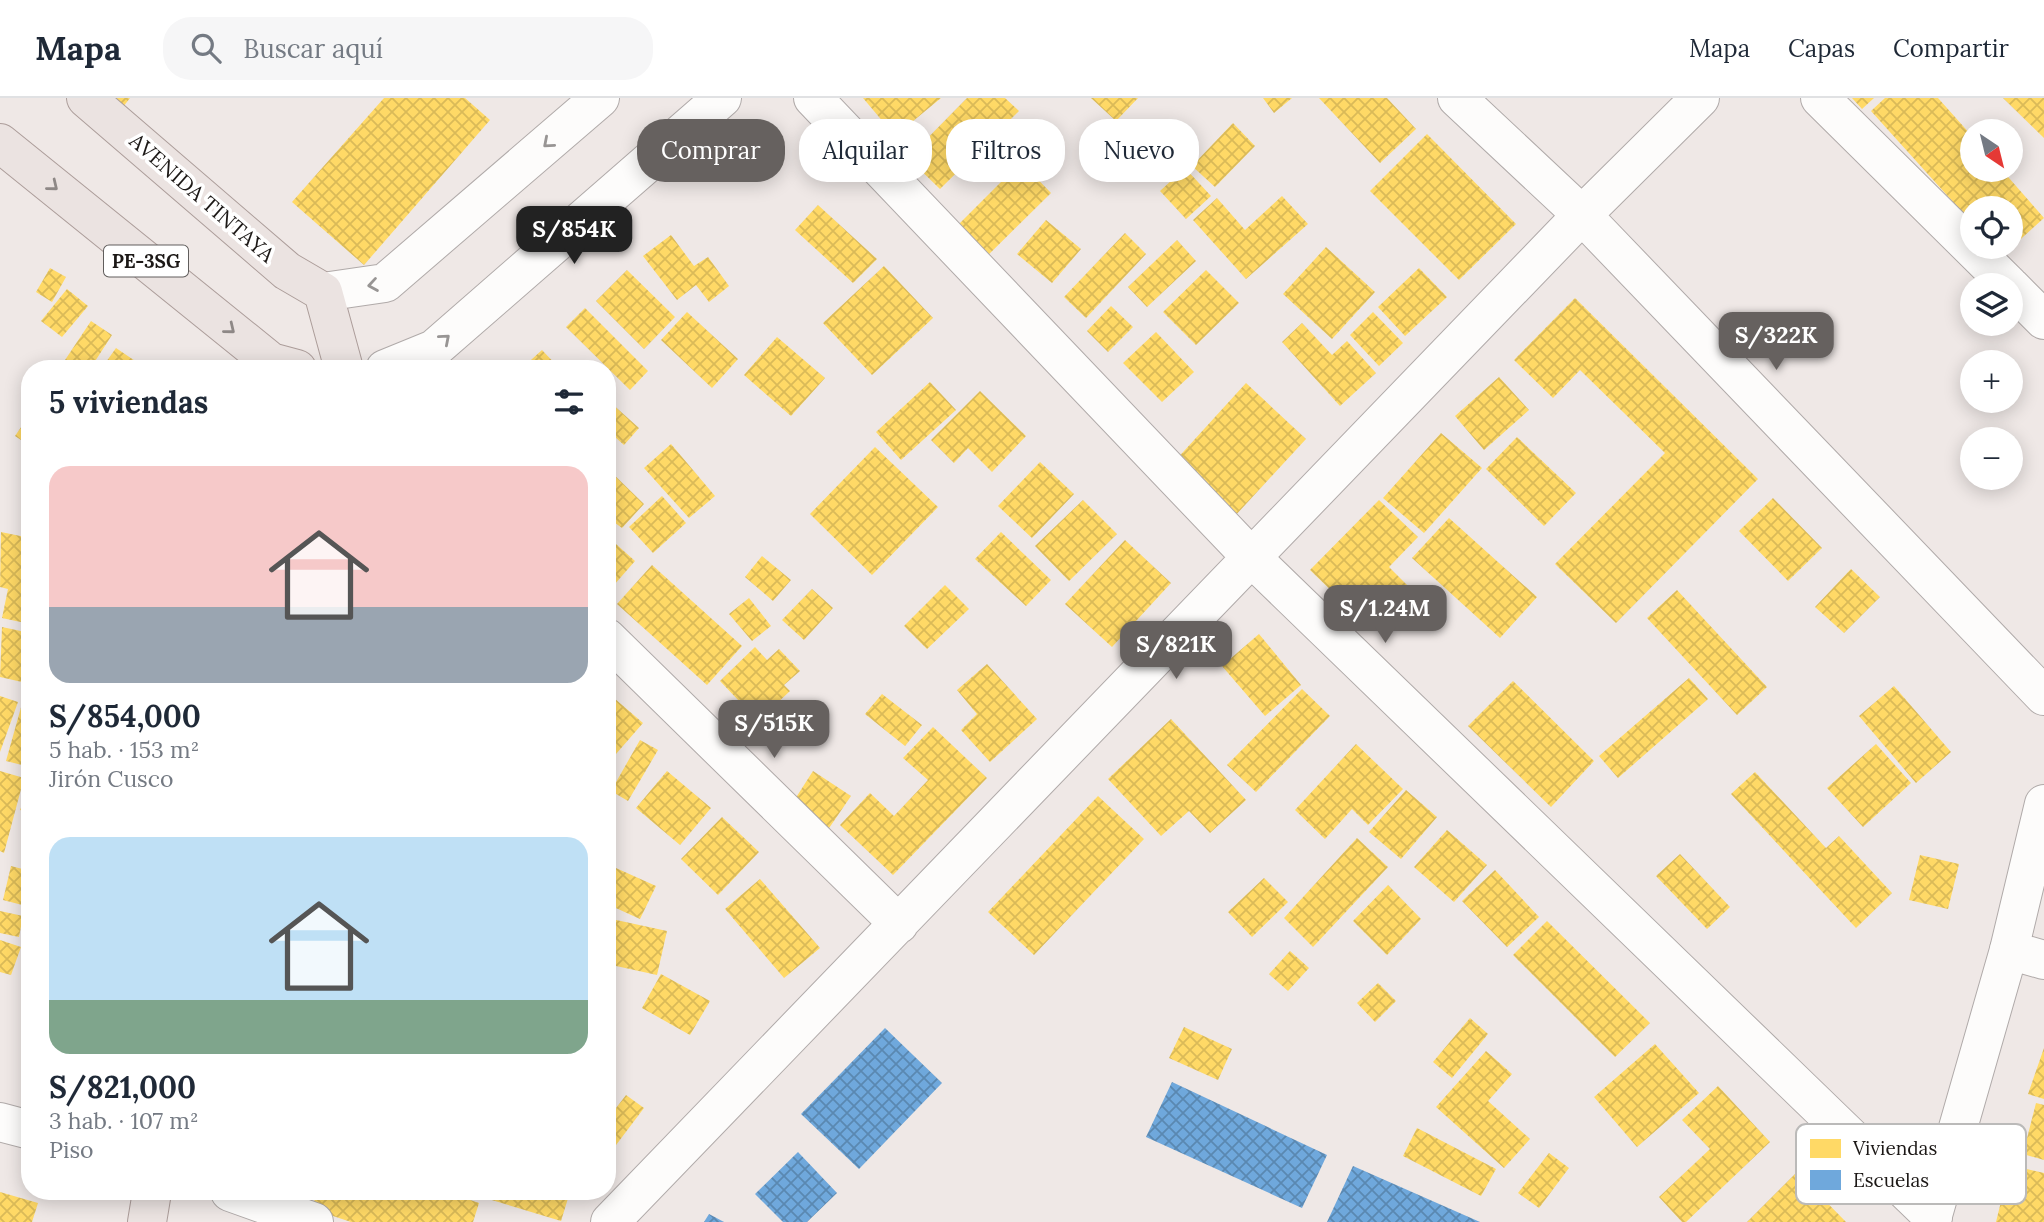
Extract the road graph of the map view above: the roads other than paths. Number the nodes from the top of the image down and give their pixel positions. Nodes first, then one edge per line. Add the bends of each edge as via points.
1 (86, 98) edge
2 (600, 98) edge
3 (722, 98) edge
4 (813, 98) edge
5 (1457, 98) edge
6 (1700, 98) edge
7 (1820, 98) edge
8 (0, 143) edge
9 (1582, 215) junction
10 (1997, 273) edge
11 (323, 292) junction
12 (2023, 299) edge
13 (2044, 320) edge
14 (269, 360) edge
15 (342, 360) edge
16 (407, 360) edge
17 (1253, 559) junction
18 (616, 647) edge
19 (2044, 696) edge
20 (2044, 804) edge
21 (899, 924) junction
22 (2026, 955) edge
23 (0, 1122) edge
24 (1833, 1124) edge
25 (1966, 1124) edge
26 (21, 1128) edge
27 (151, 1200) edge
28 (252, 1200) edge
29 (1916, 1204) edge
30 (1932, 1220) edge
31 (147, 1222) edge
32 (314, 1222) edge
33 (610, 1222) edge

1 - 11 main road, AVENIDA TINTAYA via 286,271
2 -> 11 street via 386,283
16 -> 3 street via 434,349
4 - 17 street
5 - 9 street
6 - 9 street
7 - 10 street
8 -> 14 main road, PE-3SG
9 - 17 street
9 - 19 street
11 - 15 main road
12 - 13 street
17 - 21 street
17 - 24 street
18 - 21 street
20 - 22 street
21 - 33 street
22 - 25 street
23 - 26 street
27 - 31 main road
28 - 32 street
29 - 30 street

